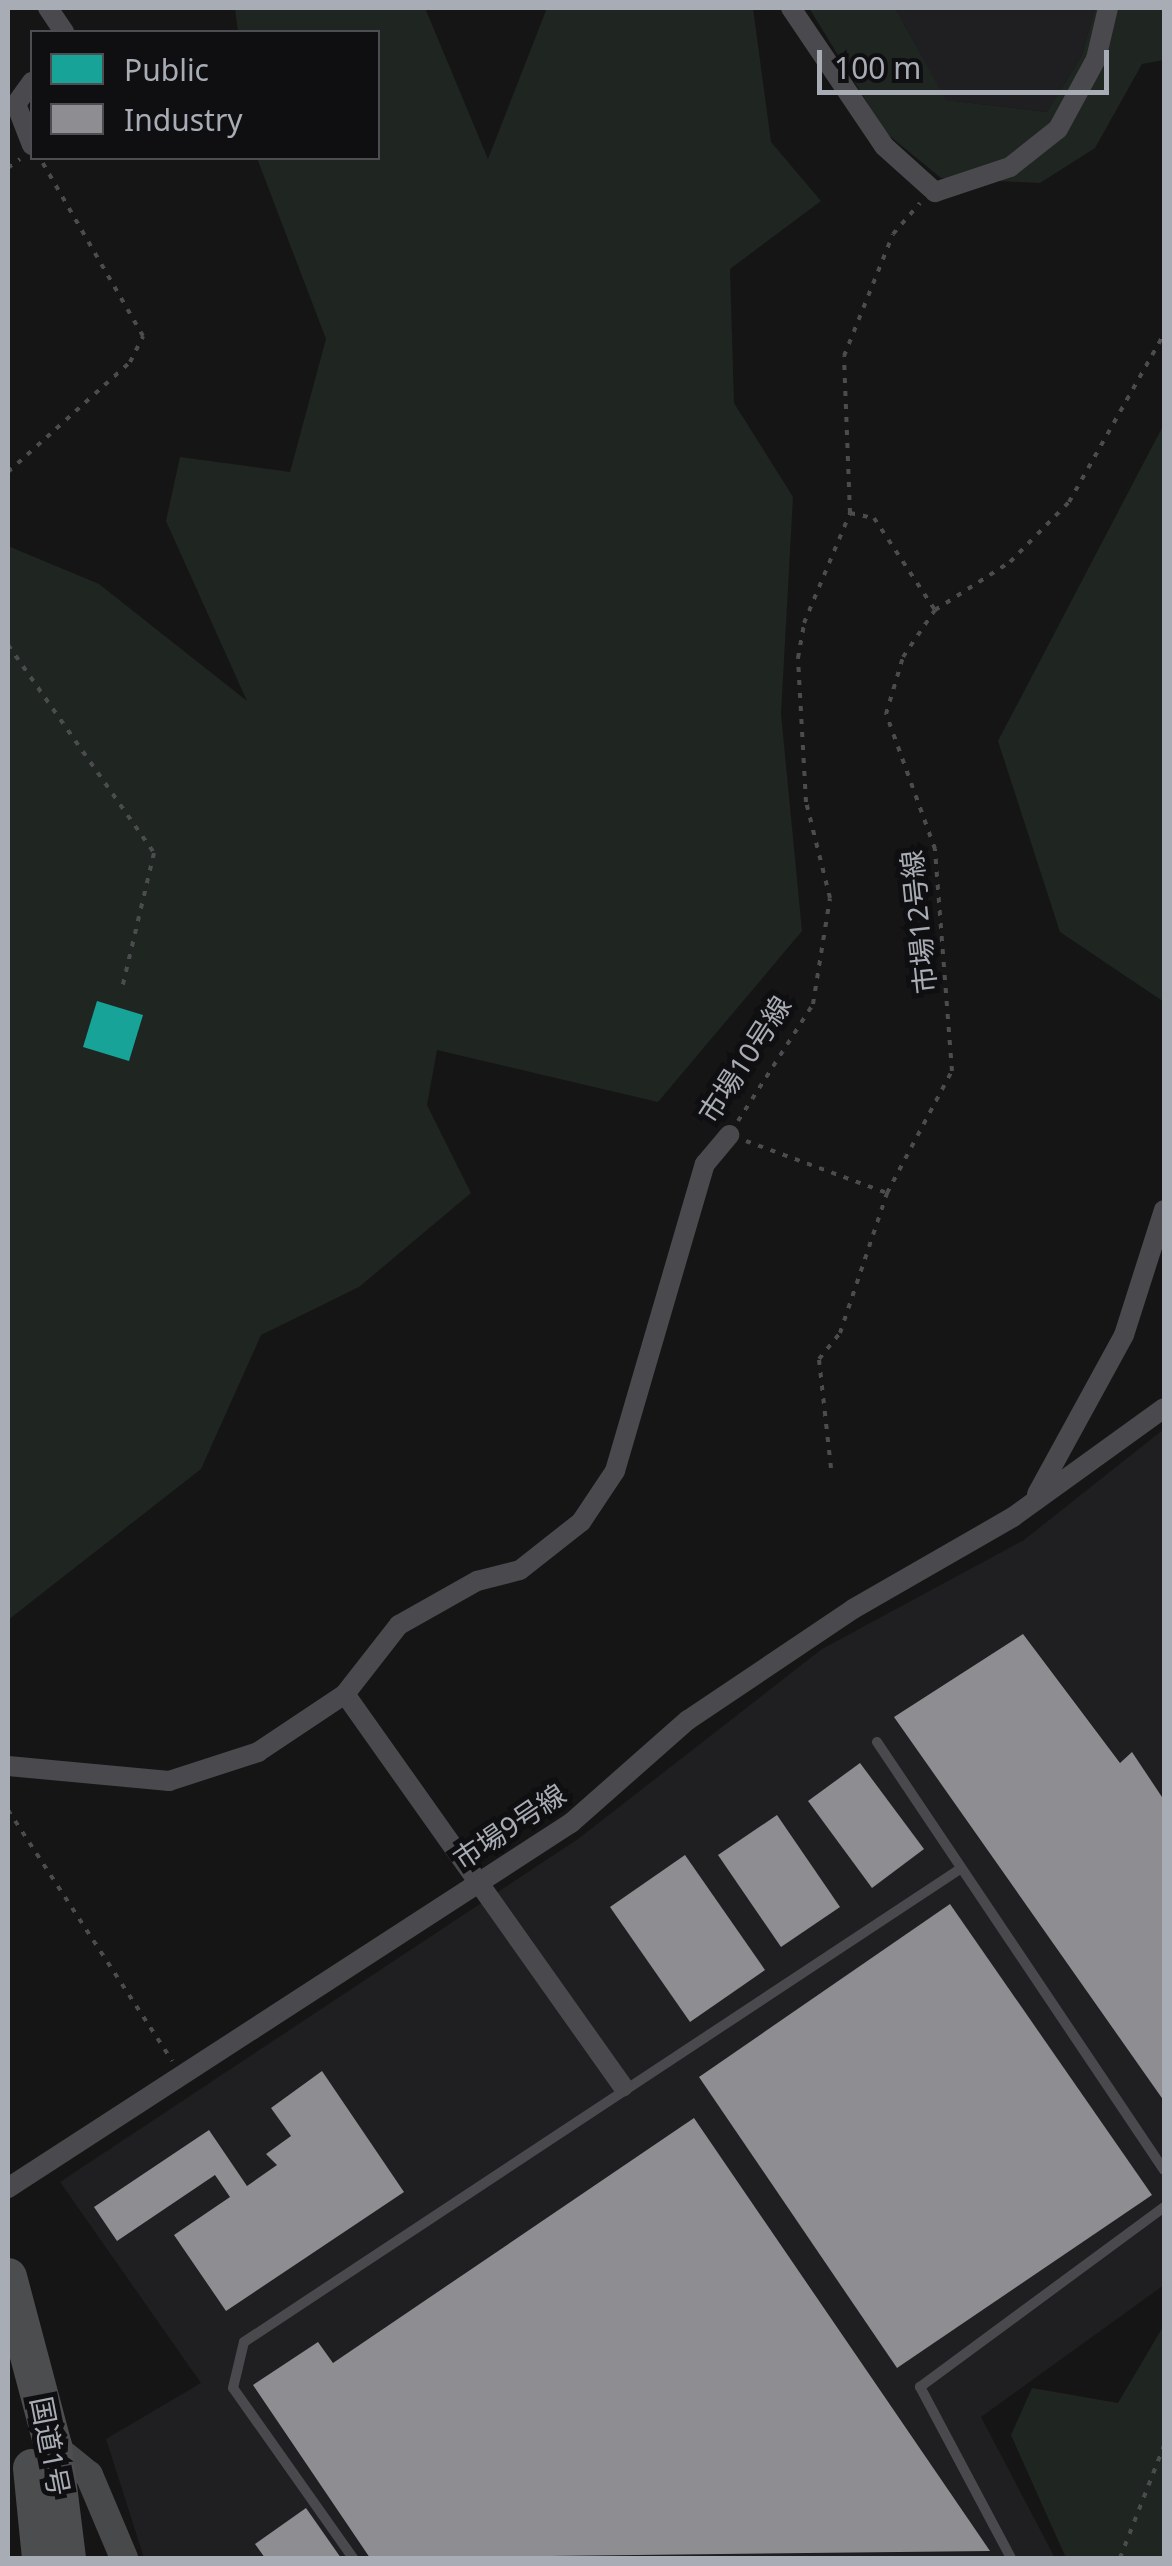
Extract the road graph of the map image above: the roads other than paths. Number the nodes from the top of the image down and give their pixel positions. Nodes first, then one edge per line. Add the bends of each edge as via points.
1 (48, 8) edge
2 (791, 8) edge
3 (1108, 8) edge
4 (63, 30) edge
5 (30, 85) edge
6 (30, 140) edge
7 (729, 1135) road end
8 (1164, 1210) edge
9 (1164, 1408) edge
10 (1034, 1500) junction
11 (345, 1694) junction
12 (877, 1742) dead end
13 (8, 1766) edge
14 (960, 1870) junction
15 (475, 1882) junction
16 (624, 2088) junction
17 (1164, 2170) edge
18 (8, 2188) edge
19 (1164, 2207) edge
20 (8, 2277) edge
21 (8, 2344) edge
22 (53, 2446) junction
23 (41, 2558) edge
24 (67, 2558) edge
25 (124, 2558) edge
26 (353, 2558) edge
27 (1011, 2558) edge

1 - 4 street
2 - 3 street via 884,146 935,192 1010,167 1058,128 1096,59
5 - 6 street via 16,104
7 - 11 street, 市場10号線 via 706,1164 615,1472 581,1522 520,1570 477,1581 399,1625
8 - 10 street via 1124,1335
9 - 10 street, 市場9号線
10 - 15 street, 市場9号線 via 688,1720 571,1823
11 - 13 street, 市場10号線 via 258,1752 169,1781
11 - 15 street
12 - 14 lane
14 - 16 lane
14 - 17 lane
15 - 16 street
15 - 18 street, 市場9号線
16 - 26 lane via 244,2342 233,2388
19 - 27 lane via 920,2387
20 - 22 highway, 国道1号
21 - 23 highway, 国道1号
22 - 24 highway, 国道1号
22 - 25 main road via 90,2475

